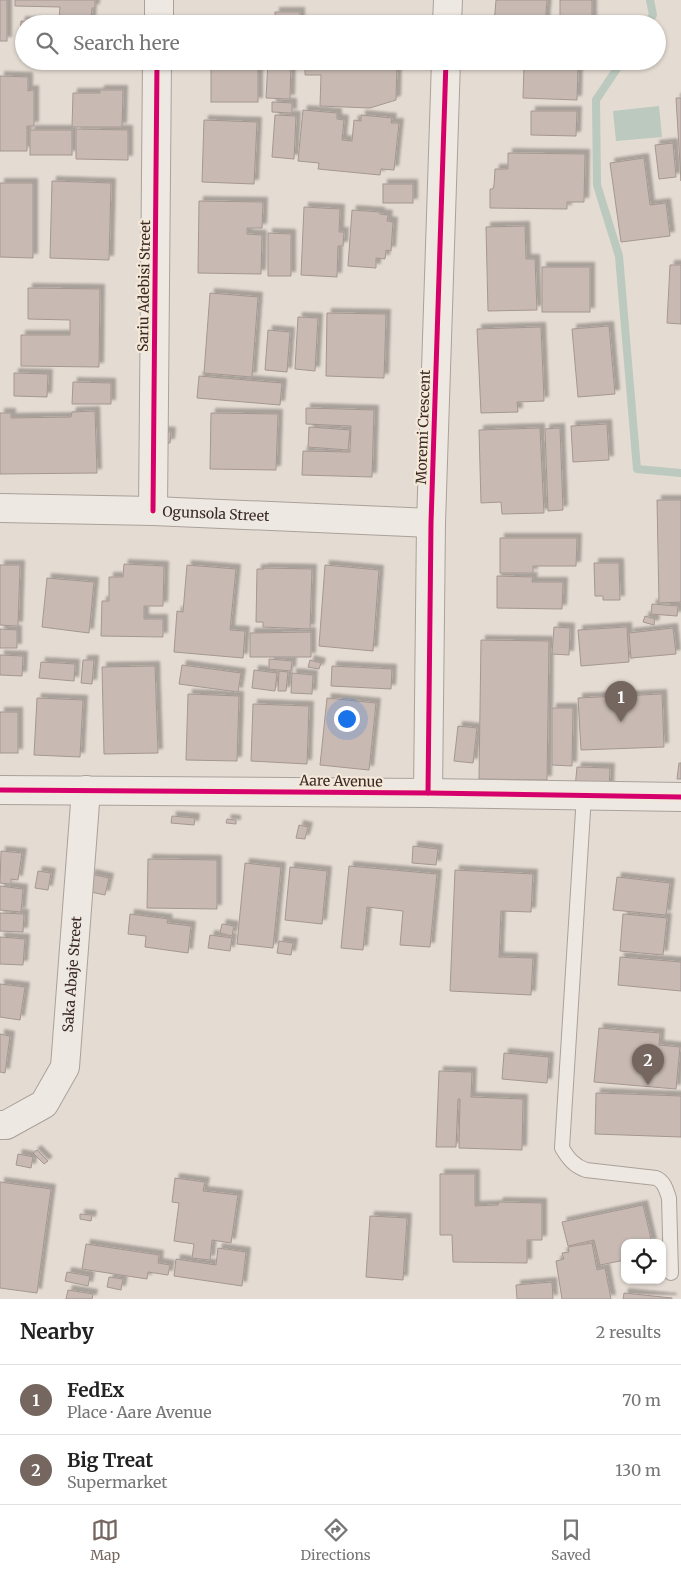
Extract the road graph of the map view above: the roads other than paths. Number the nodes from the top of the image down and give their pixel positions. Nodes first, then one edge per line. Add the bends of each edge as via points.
1 (159, 0) edge
2 (448, 0) edge
3 (159, 15) edge
4 (447, 15) edge
5 (158, 70) edge
6 (446, 70) edge
7 (0, 508) edge
8 (153, 511) junction
9 (431, 523) junction
10 (0, 790) edge
11 (86, 790) junction
12 (428, 793) junction
13 (584, 796) junction
14 (681, 797) edge
15 (0, 1125) edge
16 (672, 1273) dead end

1 - 3 street
2 - 4 street
5 - 8 street, Sariu Adebisi Street
6 - 9 street, Moremi Crescent
7 - 8 street, Ogunsola Street
8 - 9 street, Ogunsola Street
9 - 12 street, Moremi Crescent
10 - 11 street, Aare Avenue
11 - 12 street, Aare Avenue
11 - 15 street, Saka Abaje Street via 65,1067 44,1104 6,1125
12 - 13 street, Aare Avenue
13 - 14 street, Aare Avenue
13 - 16 lane via 562,1148 569,1159 586,1170 662,1181 669,1198

